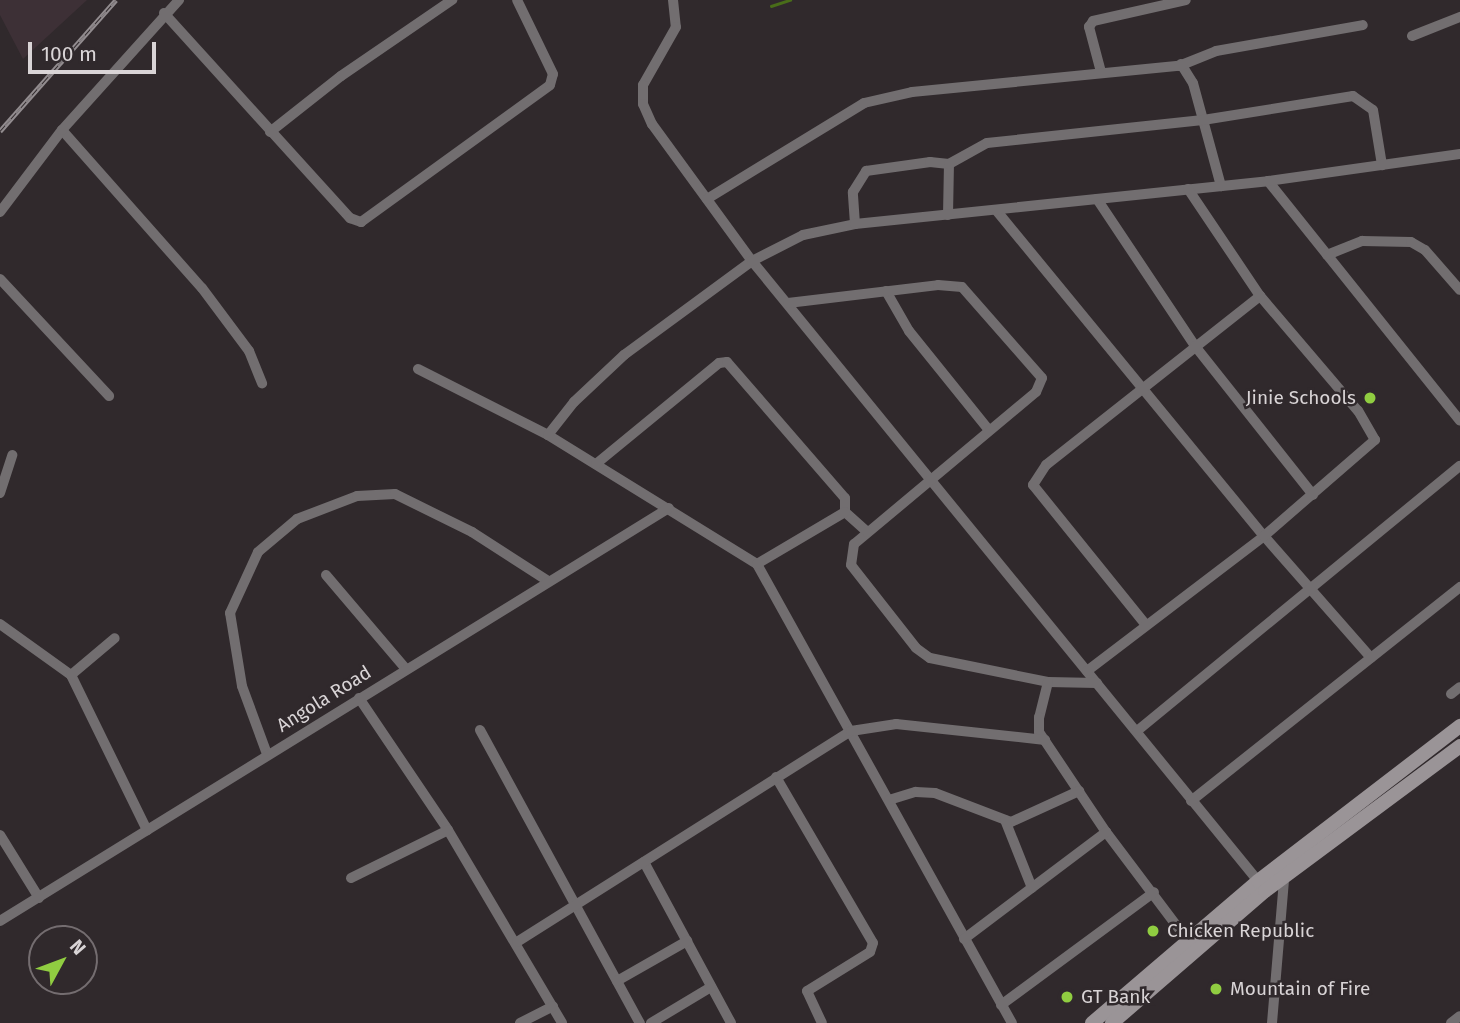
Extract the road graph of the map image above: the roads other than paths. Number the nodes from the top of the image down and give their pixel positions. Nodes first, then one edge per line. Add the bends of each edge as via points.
1 (179, 0) edge
2 (452, 0) edge
3 (517, 0) edge
4 (673, 0) edge
5 (1186, 0) edge
6 (164, 13) junction
7 (1460, 17) edge
8 (1363, 25) dead end
9 (1412, 36) dead end
10 (1181, 64) junction
11 (1101, 72) junction
12 (1203, 120) junction
13 (62, 130) junction
14 (270, 132) junction
15 (1460, 155) edge
16 (949, 164) junction
17 (1382, 165) junction
18 (1268, 181) junction
19 (1221, 186) junction
20 (1188, 189) junction
21 (707, 199) junction
22 (1097, 199) junction
23 (996, 210) junction
24 (0, 212) edge
25 (948, 215) junction
26 (855, 224) junction
27 (1328, 255) junction
28 (752, 261) junction
29 (0, 279) edge
30 (1460, 290) edge
31 (886, 291) junction
32 (1259, 296) junction
33 (788, 303) junction
34 (1195, 346) junction
35 (418, 369) dead end
36 (262, 384) dead end
37 (1142, 388) junction
38 (109, 396) dead end
39 (1460, 421) edge
40 (988, 429) junction
41 (548, 435) junction
42 (12, 455) dead end
43 (596, 464) junction
44 (1460, 466) edge
45 (930, 477) junction
46 (0, 493) edge
47 (1313, 495) junction
48 (669, 508) junction
49 (845, 513) junction
50 (867, 532) junction
51 (1264, 536) junction
52 (757, 564) junction
53 (326, 575) dead end
54 (548, 581) junction
55 (1310, 590) junction
56 (1458, 592) edge
57 (0, 624) edge
58 (1146, 625) junction
59 (115, 638) dead end
60 (1371, 658) junction
61 (406, 669) junction
62 (1087, 671) junction
63 (71, 674) junction
64 (1048, 682) junction
65 (1097, 683) junction
66 (1460, 687) edge
67 (1451, 694) dead end
68 (359, 698) junction
69 (1460, 726) edge
70 (480, 730) dead end
71 (851, 731) junction
72 (1137, 731) junction
73 (1045, 740) junction
74 (1460, 746) edge
75 (267, 754) junction
76 (776, 777) junction
77 (1398, 783) junction
78 (1079, 791) junction
79 (889, 800) junction
80 (1191, 801) junction
81 (1004, 820) junction
82 (147, 830) junction
83 (448, 830) junction
84 (1106, 832) junction
85 (0, 835) edge
86 (643, 862) junction
87 (351, 878) dead end
88 (1284, 880) junction
89 (1258, 881) junction
90 (1032, 888) junction
91 (1154, 892) junction
92 (39, 898) junction
93 (574, 905) junction
94 (0, 921) edge
95 (964, 939) junction
96 (517, 942) junction
97 (687, 942) junction
98 (1189, 942) junction
99 (617, 982) junction
100 (711, 986) junction
101 (1001, 1005) junction
102 (553, 1006) junction
103 (1460, 1016) edge
104 (520, 1023) edge
105 (562, 1023) edge
106 (640, 1023) edge
107 (651, 1023) edge
108 (731, 1023) edge
109 (822, 1023) edge
110 (1012, 1023) edge
111 (1091, 1023) edge
112 (1112, 1023) edge
113 (1272, 1023) edge
114 (1451, 1023) edge

1 - 6 street
2 - 14 street via 341,75
3 - 14 street via 553,74 550,85 360,222 349,218
4 - 21 street via 676,27 643,85 643,104 652,124
5 - 11 street via 1093,21 1089,27
6 - 13 street
6 - 14 street
7 - 9 street
8 - 10 street via 1216,51
10 - 11 street
10 - 12 street via 1193,83
11 - 21 street via 912,92 863,103
12 - 16 street via 987,143
12 - 17 street via 1353,96 1373,110
12 - 19 street
13 - 24 street
13 - 36 street via 202,288 249,351
15 - 17 street
16 - 25 street
16 - 26 street via 930,162 866,171 853,192
17 - 18 street
18 - 19 street
18 - 27 street
19 - 20 street
20 - 22 street
20 - 32 street
21 - 28 street
22 - 23 street
22 - 34 street
23 - 25 street
23 - 37 street
25 - 26 street
26 - 28 street via 803,235
27 - 30 street via 1362,241 1411,242 1425,250
27 - 39 street
28 - 33 street
28 - 41 street via 624,355 574,402
29 - 38 street
31 - 33 street
31 - 40 street via 909,331
31 - 40 street via 962,287 1042,378 1036,392
32 - 34 street
32 - 47 street via 1373,433 1371,447
33 - 45 street
34 - 37 street
34 - 47 street
35 - 41 street
37 - 51 street
37 - 58 street via 1046,465 1033,485
40 - 45 street
41 - 43 street
42 - 46 street
43 - 48 street
43 - 49 street via 719,363 727,362 845,498
44 - 55 street
45 - 50 street
45 - 62 street
47 - 51 street
48 - 52 street
48 - 54 street, Angola Road
49 - 50 street
49 - 52 street
50 - 64 street via 849,553 851,565 916,648 950,664
51 - 55 street
51 - 58 street
52 - 71 street
53 - 61 street
54 - 61 street, Angola Road
54 - 75 street via 472,532 395,494 357,496 297,519 258,552 230,613 242,686
55 - 60 street
55 - 72 street
56 - 60 street
57 - 63 street
58 - 62 street
59 - 63 street
60 - 80 street
61 - 68 street, Angola Road
62 - 65 street
63 - 82 street
64 - 65 street
64 - 73 street via 1039,717
65 - 72 street
66 - 67 street
68 - 75 street, Angola Road
68 - 83 street
69 - 77 street
70 - 93 street
71 - 73 street via 896,724
71 - 76 street
71 - 79 street
72 - 80 street
73 - 78 street
74 - 77 street
75 - 82 street, Angola Road
76 - 86 street
76 - 109 street via 873,943 870,952 807,991
77 - 88 street
77 - 89 street
78 - 81 street via 1017,821
78 - 84 street
79 - 81 street via 916,792 935,793
79 - 95 street
80 - 89 street
81 - 90 street
82 - 92 street, Angola Road
83 - 87 street
83 - 96 street
84 - 90 street
84 - 91 street
85 - 92 street
86 - 93 street
86 - 97 street
88 - 112 street
88 - 113 street
89 - 98 street
90 - 95 street
91 - 98 street
91 - 101 street
92 - 94 street, Angola Road
93 - 96 street
93 - 99 street
95 - 101 street
96 - 102 street
97 - 99 street
97 - 100 street
98 - 111 street
99 - 106 street
100 - 107 street
100 - 108 street
101 - 110 street
102 - 104 street
102 - 105 street
103 - 114 street

